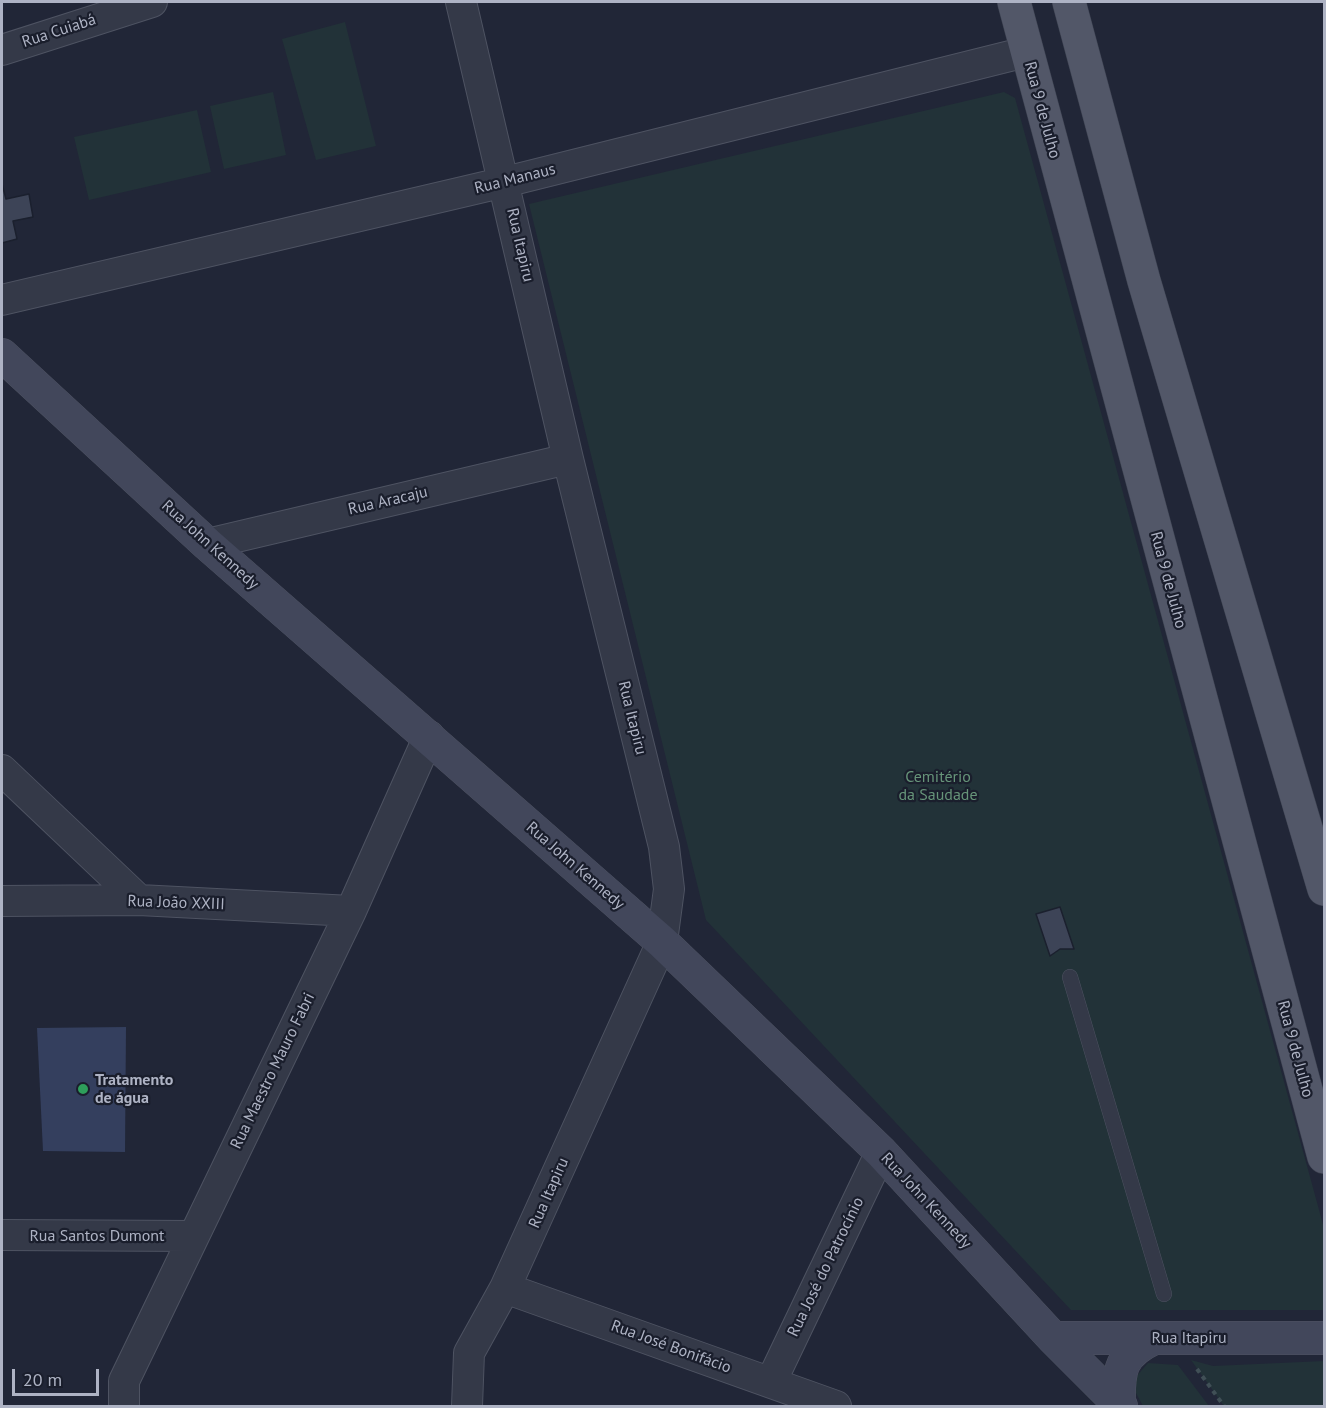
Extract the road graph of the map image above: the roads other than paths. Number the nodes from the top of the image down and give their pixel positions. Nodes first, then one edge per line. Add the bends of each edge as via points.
1 (152, 2) edge
2 (461, 2) edge
3 (1014, 2) edge
4 (1069, 2) edge
5 (113, 7) edge
6 (2, 50) edge
7 (1026, 52) junction
8 (505, 182) junction
9 (2, 300) edge
10 (2, 355) edge
11 (568, 459) junction
12 (207, 544) junction
13 (429, 736) junction
14 (2, 770) edge
15 (1324, 889) edge
16 (139, 900) junction
17 (2, 901) edge
18 (351, 911) junction
19 (662, 942) junction
20 (1070, 977) dead end
21 (881, 1152) junction
22 (1324, 1157) edge
23 (2, 1235) edge
24 (193, 1236) junction
25 (505, 1288) junction
26 (1164, 1294) dead end
27 (1053, 1338) junction
28 (1154, 1338) junction
29 (1324, 1338) edge
30 (771, 1382) junction
31 (1120, 1406) edge
32 (124, 1407) edge
33 (467, 1407) edge
34 (836, 1407) edge

1 - 5 street, Rua Cuiabá
2 - 8 street, Rua Itapiru
3 - 7 main road, Rua 9 de Julho
4 - 15 main road via 1144,281
5 - 6 street, Rua Cuiabá
7 - 8 street, Rua Manaus
7 - 22 main road, Rua 9 de Julho
8 - 9 street, Rua Manaus
8 - 11 street, Rua Itapiru
10 - 12 street, Rua John Kennedy
11 - 12 street, Rua Aracaju
11 - 19 street, Rua Itapiru via 664,848 669,889
12 - 13 street, Rua John Kennedy
13 - 18 street, Rua Maestro Mauro Fabri
13 - 19 street, Rua John Kennedy
14 - 16 street
16 - 17 street, Rua João XXIII
16 - 18 street, Rua João XXIII
18 - 24 street, Rua Maestro Mauro Fabri
19 - 21 street, Rua John Kennedy
19 - 25 street, Rua Itapiru
20 - 26 lane
21 - 27 street, Rua John Kennedy
21 - 30 street, Rua José do Patrocínio
23 - 24 street, Rua Santos Dumont
24 - 32 street, Rua Maestro Mauro Fabri via 124,1381
25 - 30 street, Rua José Bonifácio
25 - 33 street, Rua Itapiru via 469,1353
27 - 28 street, Rua Itapiru
27 - 31 street, Rua John Kennedy
28 - 29 street, Rua Itapiru
28 - 31 street via 1136,1347 1126,1358 1118,1377
30 - 34 street, Rua José Bonifácio

